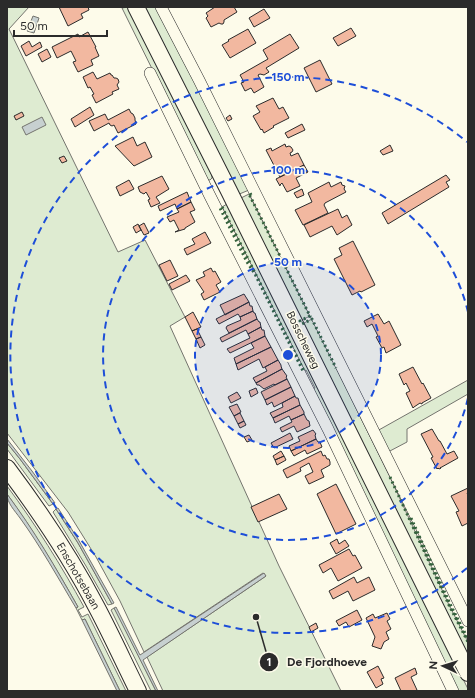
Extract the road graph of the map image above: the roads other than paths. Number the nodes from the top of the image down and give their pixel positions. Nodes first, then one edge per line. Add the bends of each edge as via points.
1 (136, 7) edge
2 (161, 7) edge
3 (150, 73) dead end
4 (226, 186) junction
5 (209, 194) junction
6 (7, 468) edge
7 (468, 621) edge
8 (468, 673) edge
9 (138, 691) edge
10 (453, 691) edge

1 - 4 main road, Bosscheweg
2 - 7 street, Bosscheweg
3 - 5 street, Bosscheweg
4 - 5 street
4 - 8 main road, Bosscheweg
5 - 10 street, Bosscheweg via 328,428
6 - 9 main road, Enschotsebaan via 66,554 96,606

